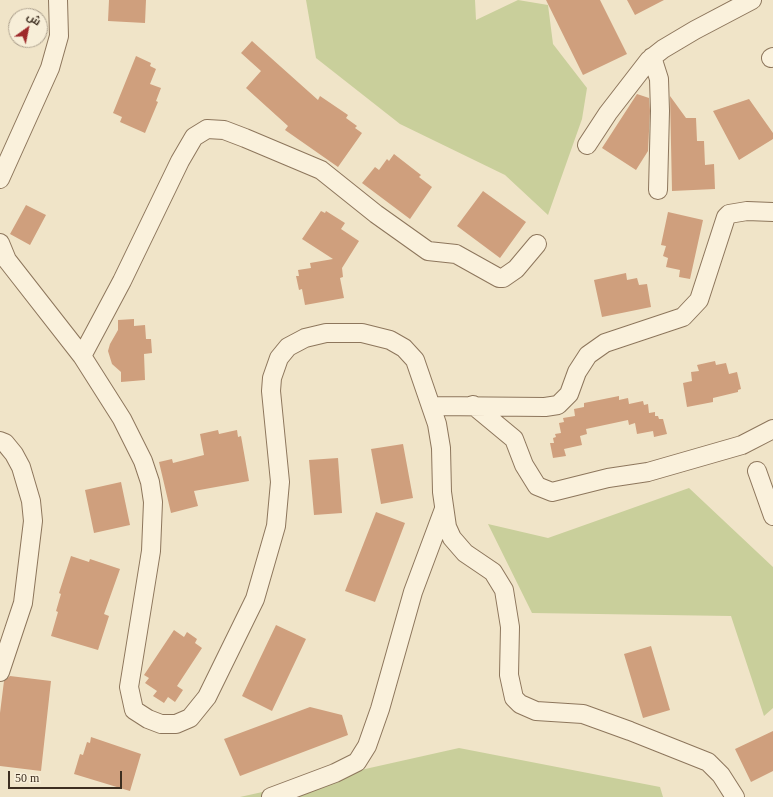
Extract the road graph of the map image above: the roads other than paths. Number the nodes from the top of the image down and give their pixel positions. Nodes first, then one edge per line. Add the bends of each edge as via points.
1 (58, 0) edge
2 (752, 0) edge
3 (652, 57) junction
4 (587, 145) dead end
5 (0, 178) edge
6 (658, 190) dead end
7 (773, 212) edge
8 (0, 243) edge
9 (537, 244) dead end
10 (82, 356) junction
11 (473, 405) junction
12 (432, 406) junction
13 (773, 429) edge
14 (0, 441) edge
15 (757, 471) dead end
16 (444, 510) junction
17 (773, 516) edge
18 (0, 672) edge
19 (272, 797) edge
20 (735, 797) edge

1 - 5 street via 59,36 50,68
2 - 3 street via 695,30
3 - 4 street via 608,113
3 - 6 street via 659,79
7 - 11 street via 747,211 729,214 699,300 683,317 604,343 588,355 577,372 569,394 558,405 545,408
8 - 10 street via 7,260
9 - 10 street via 516,269 504,278 499,278 456,254 428,251 321,170 224,130 207,130 194,137 180,161
10 - 12 street via 122,419 150,482 153,502 151,551 129,691 134,710 161,724 176,724 190,718 204,702 255,599 276,526 280,482 271,402 272,378 280,358 288,347 305,338 326,333 362,333 390,340 404,348 415,360
11 - 12 street
11 - 13 street via 514,439 524,465 537,486 552,492 608,478 648,472 742,445
12 - 16 street via 440,448
14 - 18 street via 14,454 21,468 31,501 33,521 23,603
15 - 17 street
16 - 19 street via 413,592 367,746 356,762 335,773
16 - 20 street via 452,538 465,553 493,572 504,590 510,627 510,688 520,704 536,711 583,714 708,762 721,775

